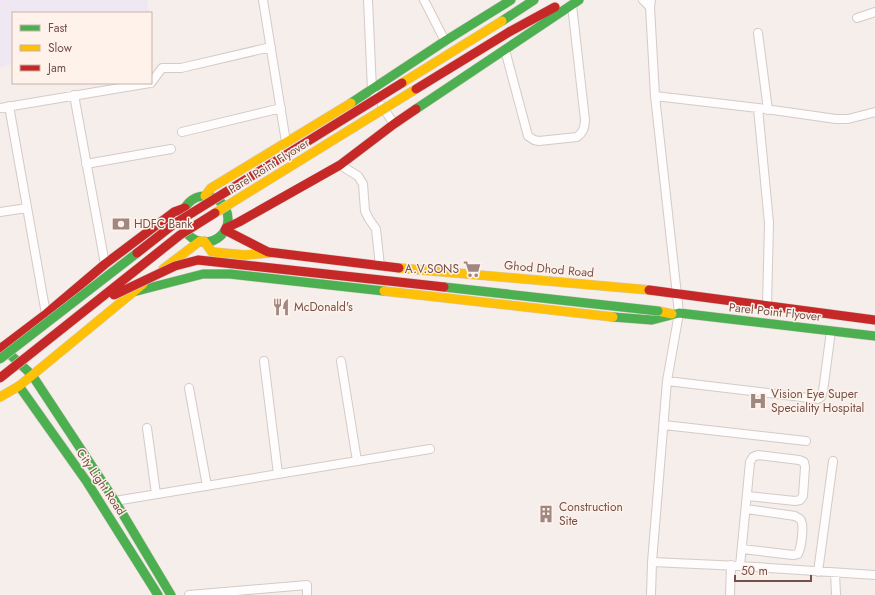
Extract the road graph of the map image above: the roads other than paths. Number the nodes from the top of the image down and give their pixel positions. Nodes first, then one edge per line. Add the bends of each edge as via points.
1 (263, 0) edge
2 (368, 0) edge
3 (424, 0) edge
4 (511, 0) edge
5 (534, 0) edge
6 (643, 0) edge
7 (573, 2) edge
8 (650, 4) edge
9 (875, 12) edge
10 (857, 18) dead end
11 (758, 32) dead end
12 (445, 41) junction
13 (271, 47) junction
14 (505, 50) junction
15 (152, 80) edge
16 (144, 84) edge
17 (372, 90) junction
18 (74, 96) junction
19 (655, 96) junction
20 (9, 106) junction
21 (0, 108) edge
22 (281, 108) junction
23 (758, 108) junction
24 (768, 110) junction
25 (875, 112) edge
26 (394, 124) junction
27 (182, 132) dead end
28 (286, 142) junction
29 (171, 149) dead end
30 (86, 164) junction
31 (340, 165) junction
32 (205, 196) junction
33 (27, 208) junction
34 (185, 208) junction
35 (0, 212) edge
36 (225, 229) junction
37 (202, 241) junction
38 (272, 253) junction
39 (105, 264) junction
40 (380, 266) junction
41 (95, 273) junction
42 (133, 292) junction
43 (676, 295) junction
44 (92, 305) junction
45 (767, 306) junction
46 (46, 314) junction
47 (675, 314) junction
48 (875, 320) edge
49 (831, 331) junction
50 (875, 336) edge
51 (1, 348) edge
52 (0, 359) edge
53 (264, 361) dead end
54 (341, 361) dead end
55 (32, 375) junction
56 (0, 378) edge
57 (667, 381) junction
58 (19, 386) junction
59 (189, 388) dead end
60 (0, 397) edge
61 (664, 425) junction
62 (147, 428) dead end
63 (806, 441) dead end
64 (430, 449) dead end
65 (357, 461) junction
66 (833, 461) dead end
67 (278, 474) junction
68 (207, 486) junction
69 (156, 494) junction
70 (748, 496) junction
71 (115, 501) junction
72 (746, 509) junction
73 (742, 549) junction
74 (652, 562) junction
75 (731, 566) junction
76 (740, 566) junction
77 (818, 572) junction
78 (835, 573) junction
79 (875, 575) edge
80 (158, 595) edge
81 (171, 595) edge
82 (189, 595) edge
83 (307, 595) edge
84 (651, 595) edge
85 (730, 595) edge
86 (836, 595) edge

1 - 13 street
2 - 17 street
3 - 12 street
4 - 12 main road
5 - 52 main road, Parel Point Flyover, bridge via 174,224
6 - 8 street
7 - 14 main road
7 - 14 street via 585,120 583,130 577,137 539,141 528,136
7 - 44 main road, Parel Point Flyover, bridge via 509,32 180,235
8 - 19 street
9 - 10 street
11 - 24 street
12 - 17 main road
13 - 15 street via 181,68 162,68
13 - 22 street
14 - 26 main road
16 - 18 street
17 - 26 street
17 - 28 main road
18 - 20 street
18 - 30 street
19 - 23 street
19 - 43 street
20 - 21 street
20 - 33 street
22 - 27 street
22 - 28 street
23 - 24 street
23 - 45 street via 770,223
24 - 25 street via 836,119 848,119
26 - 31 main road
28 - 32 main road via 211,188
29 - 30 street
30 - 39 street
31 - 36 main road
31 - 40 street via 358,176 363,184 365,211 376,229
32 - 34 main road via 191,200
32 - 36 main road via 219,200 224,206 228,221
33 - 35 street
33 - 46 street
34 - 37 main road via 182,220 187,234
34 - 39 main road via 174,212
36 - 37 main road via 215,239
36 - 38 main road, Ghod Dhod Road via 244,241
37 - 38 main road via 212,252 245,255
37 - 42 main road
38 - 40 main road, Ghod Dhod Road
39 - 41 main road
40 - 43 main road, Ghod Dhod Road via 642,289
41 - 42 main road
41 - 46 main road
42 - 47 main road via 192,276 230,274 645,320
42 - 55 main road
43 - 45 main road, Ghod Dhod Road
43 - 47 street
44 - 47 main road, Parel Point Flyover, bridge via 175,266 198,260
44 - 56 main road, Parel Point Flyover, bridge
45 - 48 main road, Ghod Dhod Road
46 - 51 main road
47 - 49 main road, Parel Point Flyover
47 - 57 street
49 - 50 main road, Parel Point Flyover
49 - 57 street via 823,391 818,399
51 - 55 main road
53 - 67 street
54 - 65 street
55 - 58 main road
55 - 71 main road
57 - 61 street
58 - 60 main road
58 - 80 main road, City Light Road via 87,482
59 - 68 street
61 - 63 street
61 - 74 street
62 - 69 street
64 - 65 street
65 - 67 street
66 - 77 street
67 - 68 street
68 - 69 street
69 - 71 street
70 - 70 street via 800,500 803,496 804,462 758,455 752,457
70 - 72 street
71 - 81 main road
72 - 73 street
72 - 73 street via 800,519 803,524 801,550 793,556
73 - 76 street
74 - 75 street
74 - 84 street
75 - 76 street
75 - 85 street
76 - 77 street
77 - 78 street
78 - 79 street
78 - 86 street
82 - 83 street via 307,585

